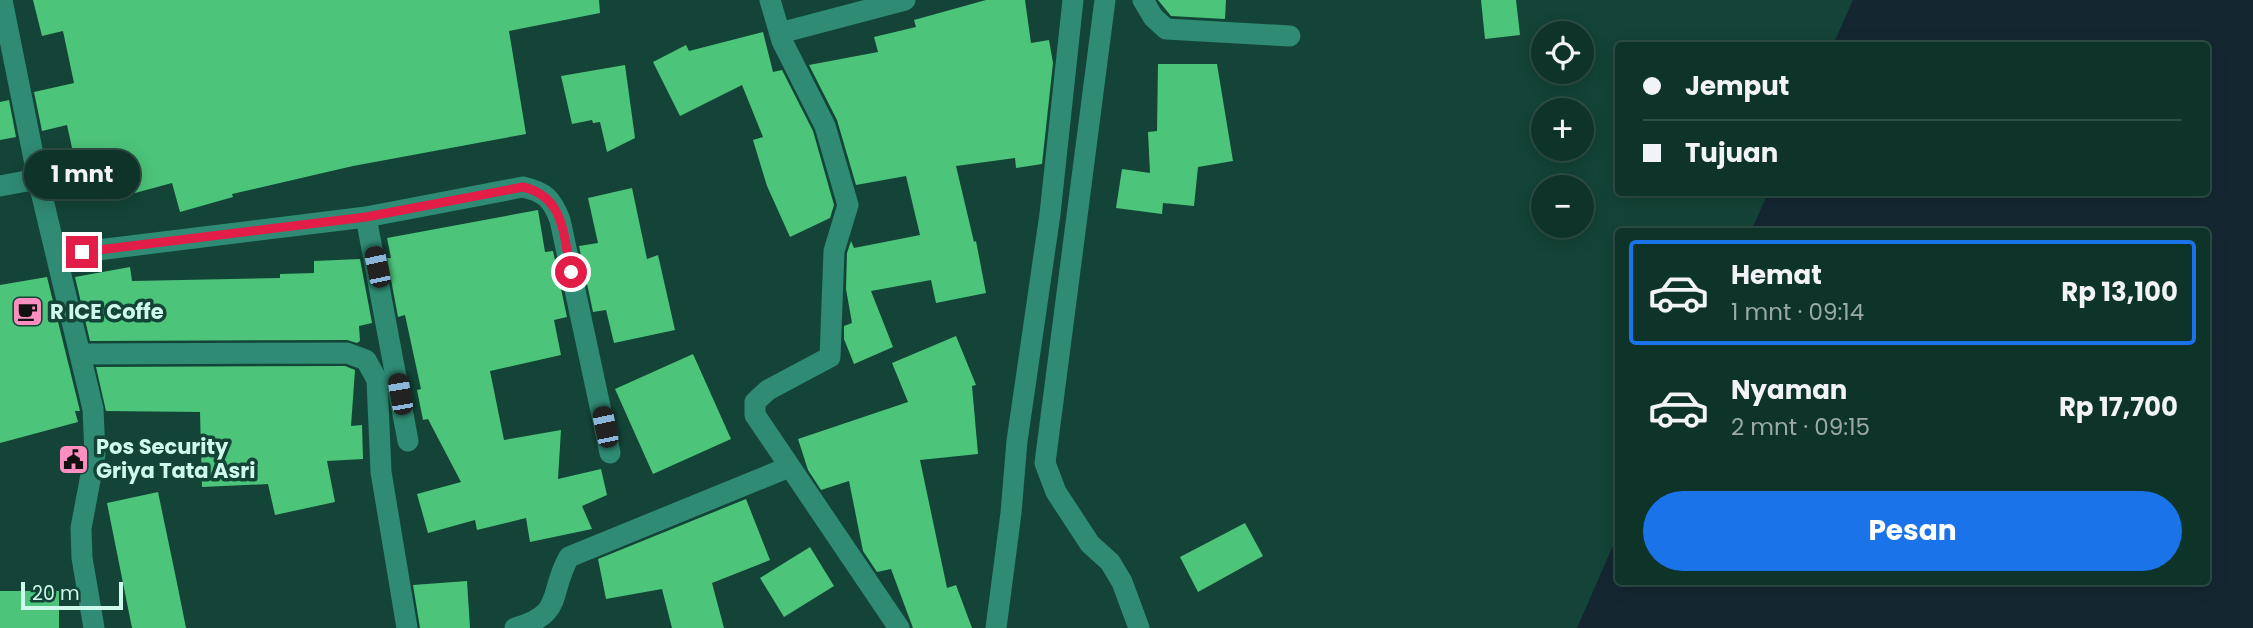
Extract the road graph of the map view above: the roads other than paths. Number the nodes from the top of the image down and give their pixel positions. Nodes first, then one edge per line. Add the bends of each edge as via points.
1 (2, 0) edge
2 (770, 0) edge
3 (905, 0) edge
4 (1073, 0) edge
5 (1105, 0) edge
6 (1143, 0) edge
7 (780, 33) junction
8 (1290, 36) dead end
9 (38, 179) junction
10 (0, 186) edge
11 (366, 217) junction
12 (57, 255) junction
13 (82, 354) junction
14 (408, 441) dead end
15 (610, 453) dead end
16 (789, 467) junction
17 (94, 628) edge
18 (407, 628) edge
19 (515, 628) edge
20 (899, 628) edge
21 (996, 628) edge
22 (1139, 628) edge

1 - 9 street
2 - 7 street
3 - 7 street
4 - 21 street
5 - 22 street via 1045,463 1056,492 1122,582
6 - 8 street via 1166,29
7 - 16 street via 825,126 848,205 834,251 830,357 768,390 755,402 755,415
9 - 10 street
9 - 12 street
11 - 12 street
11 - 14 street
11 - 15 street via 523,187 540,191 553,202
12 - 13 street
13 - 17 street via 93,409 95,454 81,528 82,558
13 - 18 street via 347,354 366,360 377,380 381,472
16 - 19 street via 569,557 550,610 535,622
16 - 20 street

